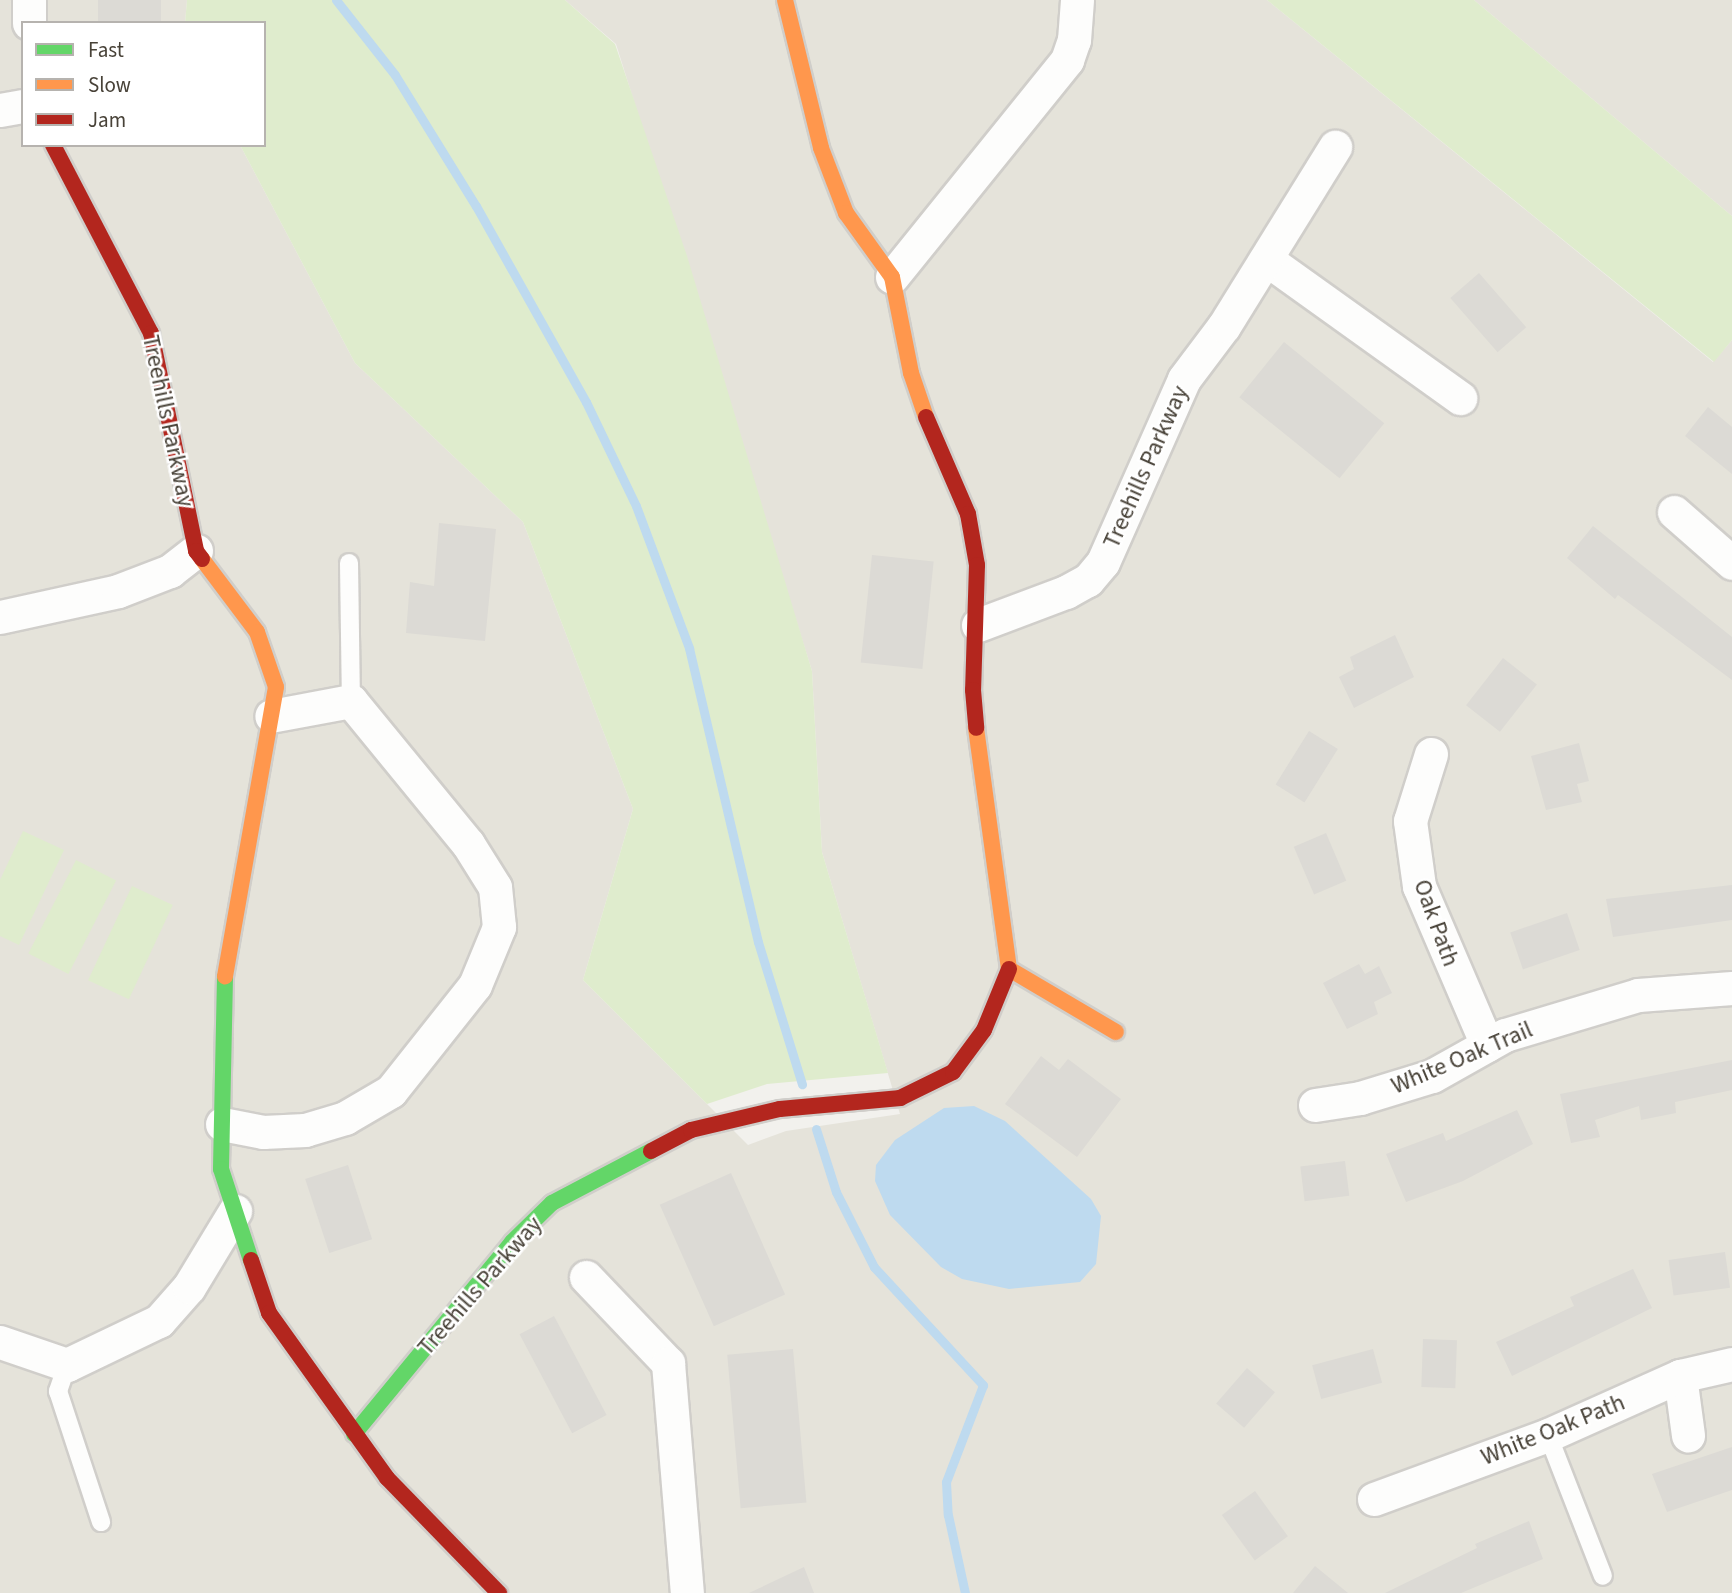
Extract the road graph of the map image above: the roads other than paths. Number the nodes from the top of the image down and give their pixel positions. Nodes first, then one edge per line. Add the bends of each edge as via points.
1 (29, 0) edge
2 (785, 0) edge
3 (1077, 0) edge
4 (29, 21) edge
5 (21, 106) edge
6 (0, 110) edge
7 (54, 147) edge
8 (1335, 147) dead end
9 (1266, 259) junction
10 (892, 277) junction
11 (1460, 398) dead end
12 (1674, 512) dead end
13 (196, 551) junction
14 (349, 563) dead end
15 (1732, 563) edge
16 (0, 617) edge
17 (978, 625) junction
18 (351, 701) junction
19 (271, 716) junction
20 (1431, 754) dead end
21 (1009, 969) junction
22 (1732, 988) edge
23 (1116, 1032) dead end
24 (1487, 1045) junction
25 (1315, 1105) dead end
26 (222, 1124) junction
27 (235, 1211) junction
28 (586, 1276) dead end
29 (0, 1342) edge
30 (1732, 1364) edge
31 (67, 1365) junction
32 (1680, 1376) junction
33 (354, 1434) junction
34 (1548, 1435) junction
35 (1688, 1436) dead end
36 (1374, 1499) dead end
37 (101, 1522) dead end
38 (1603, 1576) dead end
39 (499, 1593) edge
40 (687, 1593) edge

1 - 4 street
2 - 10 street via 821,148 846,213
3 - 10 street via 1074,40 1067,60
5 - 6 street
7 - 13 street, Treehills Parkway via 151,332
8 - 9 street, Treehills Parkway
9 - 11 street
9 - 17 street, Treehills Parkway via 1169,407 1103,562 1088,580 1066,592
10 - 17 street via 911,373 938,451 968,514 977,565
12 - 15 street
13 - 16 street via 170,571 118,592
13 - 19 street, Treehills Parkway via 257,632 276,687
14 - 18 lane
17 - 21 street via 973,690 983,802
18 - 19 street
18 - 26 street via 468,844 495,887 499,927 475,985 391,1091 345,1118 305,1130 263,1132
19 - 26 street, Treehills Parkway via 225,965
20 - 24 street, Oak Path via 1410,821 1419,886
21 - 23 street
21 - 33 street, Treehills Parkway via 984,1030 953,1072 900,1098 780,1109 691,1130 552,1203 512,1242
22 - 24 street, White Oak Trail via 1638,995 1505,1035
24 - 25 street, White Oak Trail via 1432,1076 1360,1098
26 - 27 street, Treehills Parkway via 221,1169
27 - 31 street via 189,1287 159,1321
27 - 33 street, Treehills Parkway via 269,1313
28 - 40 street via 668,1363
29 - 31 street
30 - 32 street, White Oak Path
31 - 37 lane via 58,1391
32 - 34 street, White Oak Path
32 - 35 street
33 - 39 street, Treehills Parkway via 387,1478
34 - 36 street, White Oak Path
34 - 38 lane

